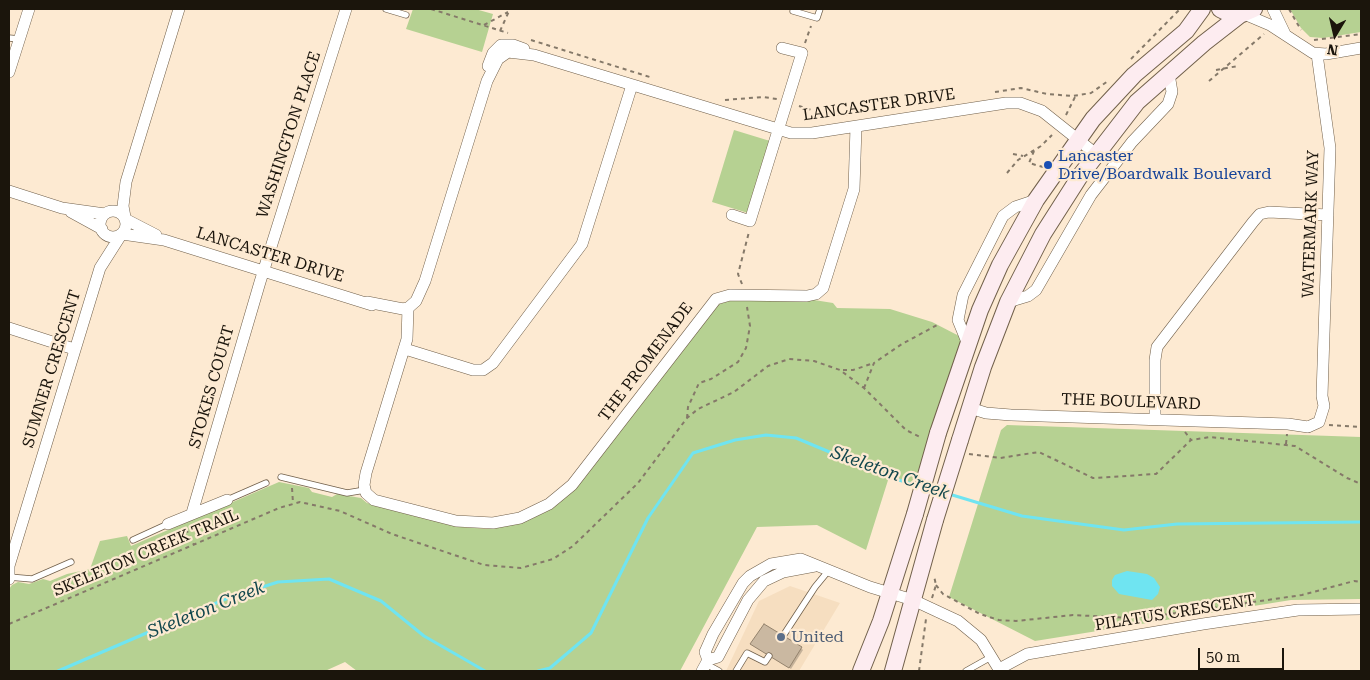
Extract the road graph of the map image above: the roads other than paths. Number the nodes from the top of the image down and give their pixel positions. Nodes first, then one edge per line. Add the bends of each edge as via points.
1 (29, 9) edge
2 (179, 9) edge
3 (346, 9) edge
4 (386, 9) edge
5 (820, 9) edge
6 (1202, 9) edge
7 (1220, 9) edge
8 (1273, 9) edge
9 (793, 11) dead end
10 (1246, 13) edge
11 (406, 15) dead end
12 (1276, 24) junction
13 (14, 39) edge
14 (782, 48) dead end
15 (1361, 48) edge
16 (1317, 54) junction
17 (9, 72) edge
18 (1168, 74) junction
19 (632, 85) junction
20 (856, 127) junction
21 (778, 130) junction
22 (1077, 140) junction
23 (1096, 154) junction
24 (126, 182) junction
25 (9, 191) edge
26 (62, 208) junction
27 (105, 213) junction
28 (732, 215) dead end
29 (1328, 215) junction
30 (125, 218) junction
31 (102, 230) junction
32 (121, 234) junction
33 (164, 240) junction
34 (100, 268) junction
35 (264, 270) junction
36 (1008, 302) junction
37 (409, 312) junction
38 (9, 328) edge
39 (74, 349) junction
40 (405, 349) junction
41 (970, 408) junction
42 (1154, 419) junction
43 (1316, 420) joint
44 (281, 477) dead end
45 (266, 483) dead end
46 (365, 490) junction
47 (227, 500) joint
48 (192, 513) junction
49 (168, 524) joint
50 (133, 540) dead end
51 (71, 562) dead end
52 (829, 570) junction
53 (9, 572) edge
54 (890, 592) junction
55 (913, 600) junction
56 (1361, 609) edge
57 (783, 636) dead end
58 (769, 656) dead end
59 (991, 657) junction
60 (706, 665) edge
61 (999, 670) edge
62 (719, 671) edge
63 (736, 671) edge
64 (860, 671) edge
65 (893, 671) edge
66 (966, 671) edge

1 - 13 street
2 - 24 street
3 - 35 street, WASHINGTON PLACE
4 - 11 lane
5 - 9 lane via 817,18
6 - 22 main road via 1186,31 1115,94
7 - 10 main road via 1232,15
8 - 12 street
10 - 12 street
10 - 18 main road
12 - 16 street via 1285,35
13 - 17 street
14 - 21 street via 802,53
15 - 16 street
16 - 29 street, WATERMARK WAY via 1329,139
18 - 23 main road via 1137,102
18 - 36 street via 1172,92 1168,104 1132,142 1091,195 1036,290
19 - 21 street, LANCASTER DRIVE
19 - 37 street, LANCASTER DRIVE via 534,55 513,52 502,55 487,82 426,281
19 - 40 street via 582,244 493,363 483,370 473,370
20 - 21 street, LANCASTER DRIVE via 801,134
20 - 22 street, LANCASTER DRIVE via 1014,102 1035,107
20 - 46 street, THE PROMENADE via 854,189 823,288 807,296 744,290 724,295 711,303 572,485 549,504 507,521 469,523 374,500
21 - 28 street via 750,221
22 - 23 street, LANCASTER DRIVE
22 - 54 main road, bridge via 1036,200 1000,264 967,342 934,437 915,514
23 - 36 main road via 1053,218
24 - 27 street
24 - 30 street
25 - 26 street
26 - 27 street
26 - 31 street
27 - 30 street via 115,211
27 - 31 street via 101,221
29 - 42 street via 1270,212 1260,214 1253,222 1157,347
29 - 43 street, WATERMARK WAY via 1324,406
30 - 32 street via 126,226
30 - 33 street, LANCASTER DRIVE
31 - 32 street via 110,236
31 - 34 street, SUMNER CRESCENT
32 - 33 street, LANCASTER DRIVE
32 - 34 street, SUMNER CRESCENT
33 - 35 street, LANCASTER DRIVE
34 - 39 street, SUMNER CRESCENT
35 - 37 street, LANCASTER DRIVE
35 - 48 street, STOKES COURT
36 - 41 main road
37 - 40 street
38 - 39 street
39 - 53 street, SUMNER CRESCENT
40 - 46 street via 366,473
41 - 42 street, THE BOULEVARD via 1011,415
41 - 55 main road, bridge via 964,447 935,520
42 - 43 street, THE BOULEVARD via 1308,427
44 - 46 lane via 347,493
45 - 47 lane
47 - 48 street
48 - 49 street
49 - 50 lane
51 - 53 lane, SUMNER CRESCENT via 32,579
52 - 54 street
52 - 57 lane via 814,587
52 - 60 street via 801,560 781,561 750,576 713,634 706,652
54 - 55 street
54 - 64 main road
55 - 59 street via 968,627
55 - 65 main road
56 - 61 street, PILATUS CRESCENT via 1298,610 1036,652 1016,658
58 - 63 lane via 765,662 747,653
59 - 61 street
59 - 66 lane
60 - 62 lane

